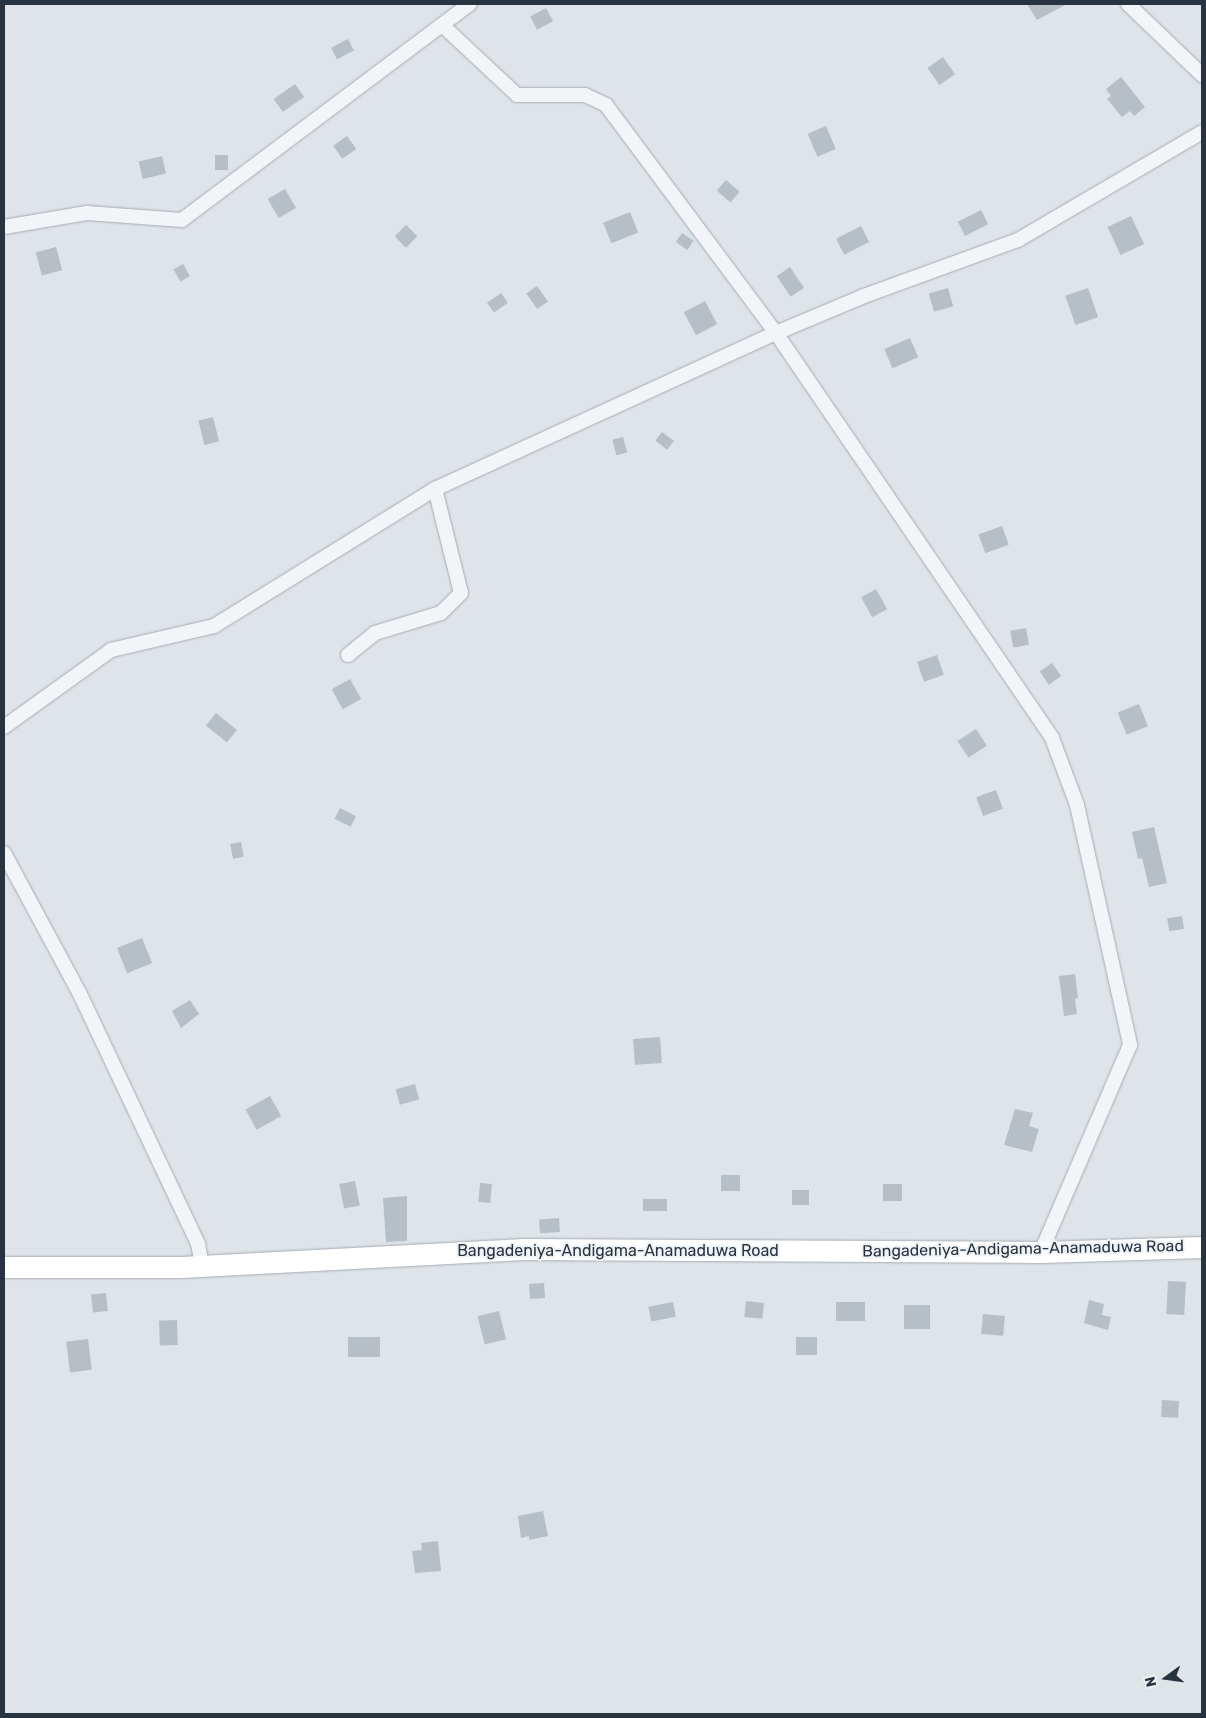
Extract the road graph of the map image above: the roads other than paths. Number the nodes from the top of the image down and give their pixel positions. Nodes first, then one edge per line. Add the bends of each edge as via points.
1 (470, 4) edge
2 (1128, 4) edge
3 (442, 25) junction
4 (1202, 76) edge
5 (1202, 132) edge
6 (4, 227) edge
7 (776, 333) junction
8 (435, 489) junction
9 (348, 655) dead end
10 (4, 727) edge
11 (4, 853) edge
12 (1202, 1247) edge
13 (1041, 1252) junction
14 (202, 1265) junction
15 (4, 1267) edge

1 - 3 street
2 - 4 street
3 - 6 street via 182,220 87,213
3 - 7 street via 517,95 585,95 606,105
5 - 7 street via 1018,240 864,296
7 - 8 street
7 - 13 street via 1052,738 1077,805 1130,1045
8 - 9 street via 461,593 441,613 375,633
8 - 10 street via 214,626 111,650
11 - 14 street via 80,992 198,1244
12 - 13 main road, Bangadeniya-Andigama-Anamaduwa Road
13 - 14 main road, Bangadeniya-Andigama-Anamaduwa Road via 524,1249
14 - 15 main road, Bangadeniya-Andigama-Anamaduwa Road

